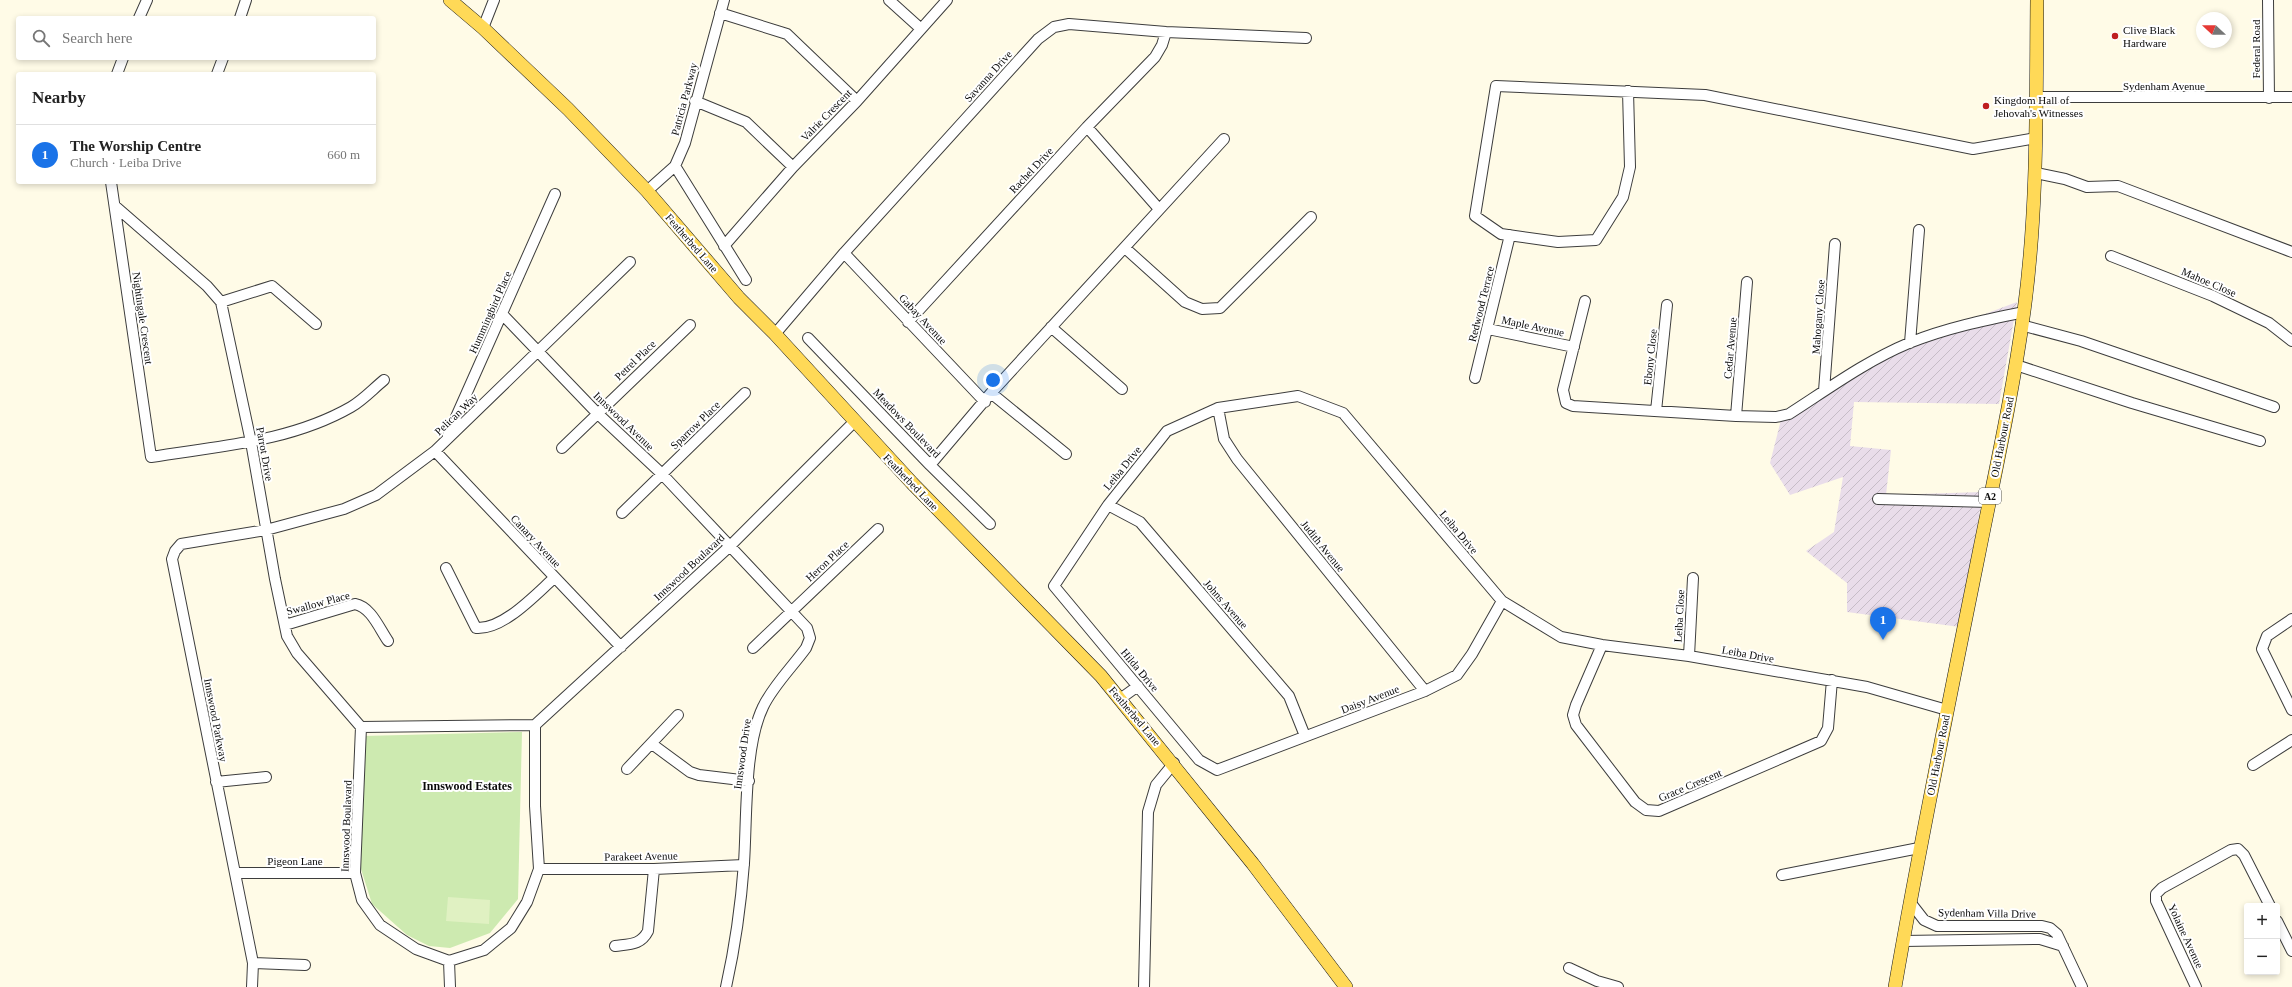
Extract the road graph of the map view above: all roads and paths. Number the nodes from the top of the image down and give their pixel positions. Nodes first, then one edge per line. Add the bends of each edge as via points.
1 (147, 0) edge
2 (246, 0) edge
3 (450, 0) edge
4 (494, 0) edge
5 (724, 0) edge
6 (889, 0) edge
7 (947, 0) edge
8 (2037, 0) edge
9 (2268, 0) edge
10 (720, 13) junction
11 (140, 16) edge
12 (242, 16) edge
13 (483, 28) junction
14 (920, 28) junction
15 (1166, 32) junction
16 (1306, 38) dead end
17 (122, 60) edge
18 (222, 60) edge
19 (118, 72) edge
20 (218, 72) edge
21 (1628, 92) junction
22 (2036, 97) junction
23 (2292, 97) edge
24 (2269, 98) junction
25 (695, 101) junction
26 (857, 101) junction
27 (1087, 127) junction
28 (2036, 138) junction
29 (1224, 139) dead end
30 (675, 166) junction
31 (793, 167) junction
32 (2036, 173) junction
33 (111, 184) edge
34 (647, 191) junction
35 (556, 194) dead end
36 (115, 206) junction
37 (1159, 209) junction
38 (1311, 217) dead end
39 (1919, 230) dead end
40 (1510, 235) junction
41 (1835, 244) dead end
42 (724, 246) junction
43 (1125, 248) junction
44 (2292, 252) edge
45 (844, 253) junction
46 (2111, 256) dead end
47 (630, 262) dead end
48 (746, 280) dead end
49 (1747, 282) dead end
50 (1585, 301) dead end
51 (221, 302) junction
52 (1667, 305) dead end
53 (2024, 312) junction
54 (502, 314) junction
55 (908, 322) junction
56 (316, 324) dead end
57 (690, 325) dead end
58 (2021, 326) junction
59 (1051, 327) junction
60 (1488, 328) junction
61 (775, 334) junction
62 (808, 338) dead end
63 (2292, 341) edge
64 (1910, 343) junction
65 (1574, 347) junction
66 (537, 351) junction
67 (2016, 365) junction
68 (1475, 378) dead end
69 (384, 380) dead end
70 (1122, 389) dead end
71 (1824, 391) junction
72 (745, 393) dead end
73 (991, 393) junction
74 (985, 402) junction
75 (2274, 407) dead end
76 (1218, 408) junction
77 (1656, 411) junction
78 (597, 414) junction
79 (1736, 416) junction
80 (855, 421) junction
81 (446, 440) junction
82 (2260, 440) dead end
83 (251, 442) junction
84 (562, 448) dead end
85 (435, 451) junction
86 (1066, 454) dead end
87 (930, 465) junction
88 (662, 474) junction
89 (1878, 499) dead end
90 (1989, 502) junction
91 (1108, 504) junction
92 (622, 513) dead end
93 (990, 524) dead end
94 (878, 529) dead end
95 (266, 530) junction
96 (730, 546) junction
97 (446, 568) dead end
98 (554, 578) junction
99 (1693, 578) dead end
100 (1054, 586) joint
101 (1502, 601) junction
102 (792, 610) junction
103 (2292, 619) edge
104 (285, 625) junction
105 (388, 641) dead end
106 (1602, 645) junction
107 (621, 647) junction
108 (753, 648) dead end
109 (1689, 656) junction
110 (1832, 680) junction
111 (1138, 686) junction
112 (1425, 691) junction
113 (1120, 699) junction
114 (1947, 710) junction
115 (2292, 710) edge
116 (678, 715) dead end
117 (536, 725) junction
118 (361, 727) junction
119 (1305, 736) junction
120 (2292, 740) edge
121 (652, 744) junction
122 (1174, 764) junction
123 (2253, 765) dead end
124 (1209, 767) joint
125 (626, 769) dead end
126 (266, 777) dead end
127 (748, 781) junction
128 (216, 782) junction
129 (1919, 848) junction
130 (744, 865) junction
131 (539, 869) junction
132 (654, 869) junction
133 (355, 872) junction
134 (235, 873) junction
135 (1782, 875) dead end
136 (1910, 902) junction
137 (2268, 903) edge
138 (2280, 927) edge
139 (1903, 941) junction
140 (615, 946) dead end
141 (2063, 946) junction
142 (2292, 951) edge
143 (449, 961) junction
144 (253, 963) junction
145 (305, 965) dead end
146 (1569, 968) dead end
147 (252, 987) edge
148 (450, 987) edge
149 (726, 987) edge
150 (1144, 987) edge
151 (1346, 987) edge
152 (1618, 987) edge
153 (1895, 987) edge
154 (2082, 987) edge
155 (2196, 987) edge

1 - 11 street
2 - 12 street
3 - 13 main road, Featherbed Lane
4 - 13 street
5 - 10 street, Patricia Parkway
6 - 14 street
7 - 14 street, Valrie Crescent
8 - 22 main road, Old Harbour Road / A2
9 - 24 street, Federal Road
10 - 25 street, Patricia Parkway
10 - 26 street via 787,34
13 - 34 main road, Featherbed Lane via 568,109
14 - 26 street, Valrie Crescent
15 - 16 street, Savanna Drive
15 - 27 street, Rachel Drive via 1155,57
15 - 45 street, Savanna Drive via 1070,24 1054,27 1038,39
17 - 19 street
18 - 20 street
21 - 28 street via 1704,95 1973,149
21 - 40 street via 1630,167 1623,197 1596,240 1558,242
21 - 40 street via 1496,86 1475,216 1501,234
22 - 24 street, Sydenham Avenue
22 - 28 main road, Old Harbour Road / A2
23 - 24 street, Sydenham Avenue
25 - 30 street, Patricia Parkway via 685,143
25 - 31 street via 746,122
26 - 31 street, Valrie Crescent
27 - 37 street
27 - 55 street, Rachel Drive
28 - 32 main road, Old Harbour Road / A2
29 - 37 street
30 - 34 street, Patricia Parkway
30 - 42 street
31 - 42 street, Valrie Crescent
32 - 44 street via 2087,187 2118,186
32 - 53 main road, Old Harbour Road / A2
33 - 36 street, Nightingale Crescent
34 - 61 main road, Featherbed Lane via 739,298
35 - 54 street, Hummingbird Place
36 - 51 street, Parrot Drive via 207,286
36 - 83 street, Nightingale Crescent via 151,457
37 - 43 street
38 - 43 street via 1220,308 1202,309 1185,302
39 - 64 street
40 - 60 street, Redwood Terrace
41 - 71 street, Mahogany Close
42 - 48 street
43 - 59 street
45 - 55 street, Gabay Avenue
45 - 61 street, Savanna Drive
46 - 63 street, Mahoe Close via 2213,296 2269,323
47 - 66 street, Pelican Way
49 - 79 street, Cedar Avenue
50 - 65 street
51 - 56 street via 272,286
51 - 83 street, Parrot Drive
52 - 77 street, Ebony Close
53 - 58 main road, Old Harbour Road / A2
53 - 64 street via 1964,324
54 - 66 street, Innswood Avenue
54 - 81 street, Hummingbird Place
55 - 74 street, Gabay Avenue
57 - 78 street, Petrel Place
58 - 67 main road, Old Harbour Road / A2
58 - 75 street via 2081,341
59 - 70 street
59 - 73 street
60 - 65 street, Maple Avenue
60 - 68 street, Redwood Terrace
61 - 80 main road, Featherbed Lane
62 - 87 street, Meadows Boulevard
64 - 71 street via 1863,366
65 - 77 street via 1563,390 1566,403 1573,406
66 - 78 street, Innswood Avenue
66 - 81 street, Pelican Way
67 - 82 street via 2132,403
67 - 90 main road, Old Harbour Road / A2
69 - 83 street via 352,407 305,429
71 - 79 street via 1789,414 1776,418
72 - 88 street, Sparrow Place
73 - 74 street
73 - 86 street
74 - 87 street
76 - 91 street, Leiba Drive via 1167,431
76 - 101 street, Leiba Drive via 1298,396 1343,413
76 - 112 street, Judith Avenue via 1224,439 1237,459
77 - 79 street
78 - 84 street, Petrel Place
78 - 88 street, Innswood Avenue
80 - 96 street, Innswood Boulavard
80 - 113 main road, Featherbed Lane via 912,483 1101,676
81 - 85 street, Pelican Way
83 - 95 street, Parrot Drive
85 - 95 street, Pelican Way via 376,495 344,510
85 - 98 street, Canary Avenue
87 - 93 street, Meadows Boulevard
88 - 92 street, Sparrow Place
88 - 96 street, Innswood Avenue
89 - 90 street
90 - 114 main road, Old Harbour Road / A2
91 - 100 street, Leiba Drive
91 - 119 street, Johns Avenue via 1140,522 1289,696
94 - 102 street, Heron Place
95 - 104 street, Parrot Drive
95 - 128 street, Innswood Parkway via 181,544 172,559
96 - 102 street, Innswood Drive
96 - 107 street, Innswood Boulavard
97 - 98 street via 476,628 483,628 512,615
98 - 107 street, Canary Avenue
99 - 109 street, Leiba Close
100 - 111 street, Hilda Drive
101 - 106 street, Leiba Drive via 1561,637
101 - 112 street, Daisy Avenue via 1457,675
102 - 108 street, Heron Place
102 - 127 street, Innswood Drive via 807,628 810,638 806,648 763,706 756,724
103 - 115 street via 2267,636 2262,649
104 - 105 street, Swallow Place via 355,604 369,612
104 - 118 street, Parrot Drive via 287,636 297,653
106 - 109 street, Leiba Drive
106 - 110 street, Grace Crescent via 1573,715 1576,725 1636,802 1646,810 1659,811 1821,741 1828,728
107 - 117 street, Innswood Boulavard
109 - 110 street, Leiba Drive
110 - 114 street, Leiba Drive via 1867,687
111 - 113 street
111 - 124 street, Hilda Drive via 1199,760
112 - 119 street, Daisy Avenue
113 - 122 main road, Featherbed Lane
114 - 129 main road, Old Harbour Road / A2
116 - 121 street
117 - 118 street
117 - 131 street via 535,806
118 - 133 street, Innswood Boulavard
119 - 124 street, Daisy Avenue via 1228,767 1217,770
120 - 123 street
121 - 125 street
121 - 127 street via 690,772
122 - 150 street via 1156,785 1148,812
122 - 151 main road, Featherbed Lane
126 - 128 street
127 - 130 street, Innswood Drive
128 - 134 street, Innswood Parkway
129 - 135 street
129 - 136 main road, Old Harbour Road / A2
130 - 132 street, Parakeet Avenue
130 - 149 street, Innswood Drive via 732,963
131 - 132 street, Parakeet Avenue
131 - 143 street via 527,902 511,928 484,950
132 - 140 street via 648,930 644,939 639,943
133 - 134 street, Pigeon Lane
133 - 143 street, Innswood Boulavard via 362,900 380,925 416,949
134 - 144 street, Innswood Parkway
136 - 139 main road, Old Harbour Road / A2
136 - 141 street, Sydenham Villa Drive via 1924,920 1937,926 2042,926 2057,934
137 - 155 street, Yolaine Avenue via 2244,855 2238,849 2231,850 2162,888 2156,894 2156,901
138 - 142 street
139 - 141 street via 2040,939
139 - 153 main road, Old Harbour Road / A2
141 - 154 street, Sydenham Villa Drive
143 - 148 street
144 - 145 street
144 - 147 street, Innswood Parkway
146 - 152 street

